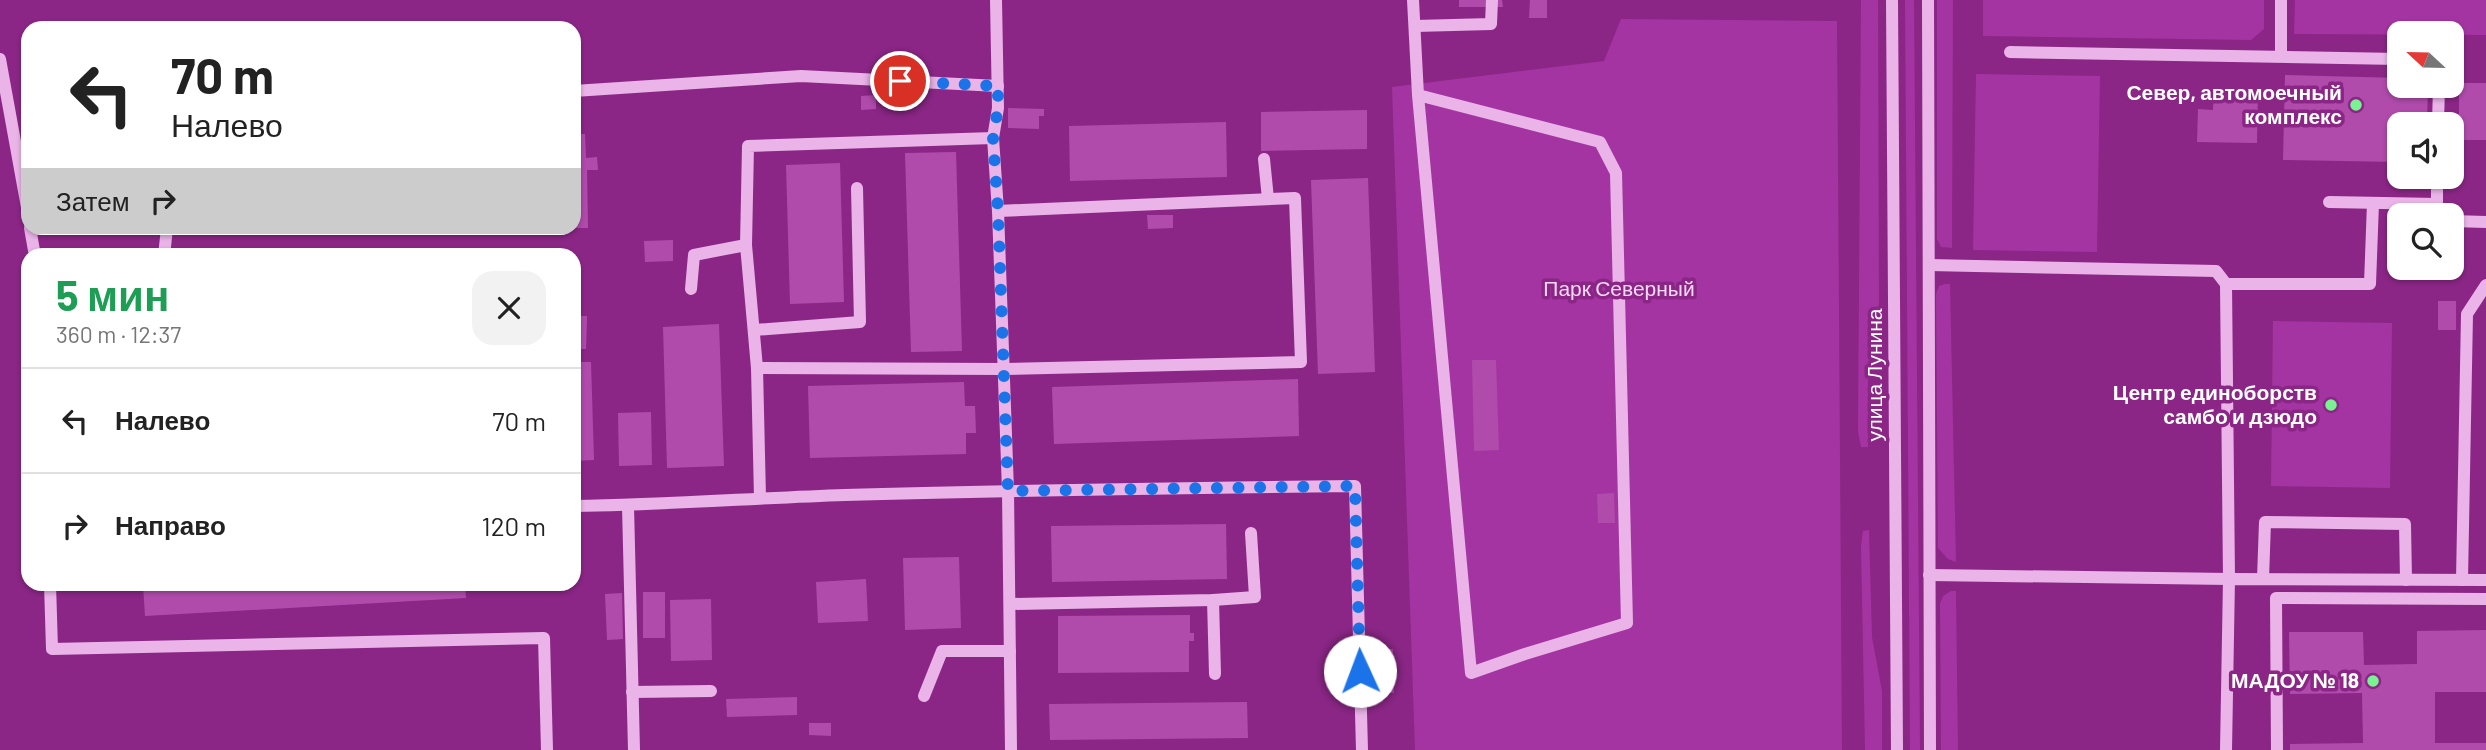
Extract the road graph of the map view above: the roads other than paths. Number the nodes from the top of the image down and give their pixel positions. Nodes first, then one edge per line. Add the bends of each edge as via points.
1 (996, 0) edge
2 (1413, 0) edge
3 (1492, 0) edge
4 (1892, 0) edge
5 (1928, 0) edge
6 (2281, 0) edge
7 (1415, 26) junction
8 (2010, 52) dead end
9 (2281, 56) junction
10 (0, 59) edge
11 (2387, 59) edge
12 (998, 86) junction
13 (581, 92) edge
14 (1418, 95) junction
15 (21, 136) edge
16 (993, 138) junction
17 (1264, 159) dead end
18 (857, 188) dead end
19 (1268, 200) junction
20 (2329, 202) dead end
21 (2373, 203) junction
22 (2387, 204) edge
23 (998, 211) junction
24 (2464, 221) edge
25 (2486, 222) edge
26 (746, 245) junction
27 (1929, 265) junction
28 (2226, 284) junction
29 (2486, 285) edge
30 (691, 289) dead end
31 (754, 330) junction
32 (757, 368) junction
33 (1004, 369) junction
34 (1008, 491) junction
35 (760, 498) junction
36 (581, 506) edge
37 (628, 506) junction
38 (1251, 533) dead end
39 (1929, 575) junction
40 (2229, 579) junction
41 (2263, 579) junction
42 (2406, 580) junction
43 (2462, 580) junction
44 (2486, 580) edge
45 (50, 591) edge
46 (2486, 598) edge
47 (1213, 600) junction
48 (1010, 604) junction
49 (1010, 651) junction
50 (1215, 674) dead end
51 (711, 691) dead end
52 (632, 692) junction
53 (924, 696) dead end
54 (547, 750) edge
55 (634, 750) edge
56 (1010, 750) edge
57 (1362, 750) edge
58 (1897, 750) edge
59 (1930, 750) edge
60 (2226, 750) edge
61 (2277, 750) edge

1 - 12 street
2 - 7 street
3 - 7 street via 1491,24
4 - 58 street, улица Лунина
5 - 27 street
6 - 9 street
7 - 14 street
8 - 9 street
9 - 11 street
10 - 15 street
12 - 13 street via 801,76
12 - 16 street
14 - 14 street via 1600,142 1616,173 1627,623 1471,673
16 - 23 street
16 - 26 street via 748,146
17 - 19 street
18 - 31 street via 860,322
19 - 23 street
19 - 33 street via 1295,198 1301,362
20 - 21 street
21 - 22 street
21 - 28 street via 2370,284
23 - 33 street
24 - 25 street
26 - 30 street via 694,255
26 - 31 street
27 - 28 street via 2216,271
27 - 39 street
28 - 40 street
29 - 43 street via 2467,314
31 - 32 street
32 - 33 street
32 - 35 street
33 - 34 street
34 - 35 street
34 - 48 street
34 - 57 street via 1355,486
35 - 37 street
36 - 37 street
37 - 52 street
38 - 47 street via 1255,597
39 - 40 street
39 - 59 street
40 - 41 street
40 - 60 street
41 - 42 street
41 - 42 street via 2264,522 2405,524
42 - 43 street
43 - 44 street
45 - 54 street via 51,649 544,638
46 - 61 street via 2276,598
47 - 48 street
47 - 50 street
48 - 49 street
49 - 53 street via 942,651
49 - 56 street
51 - 52 street
52 - 55 street

